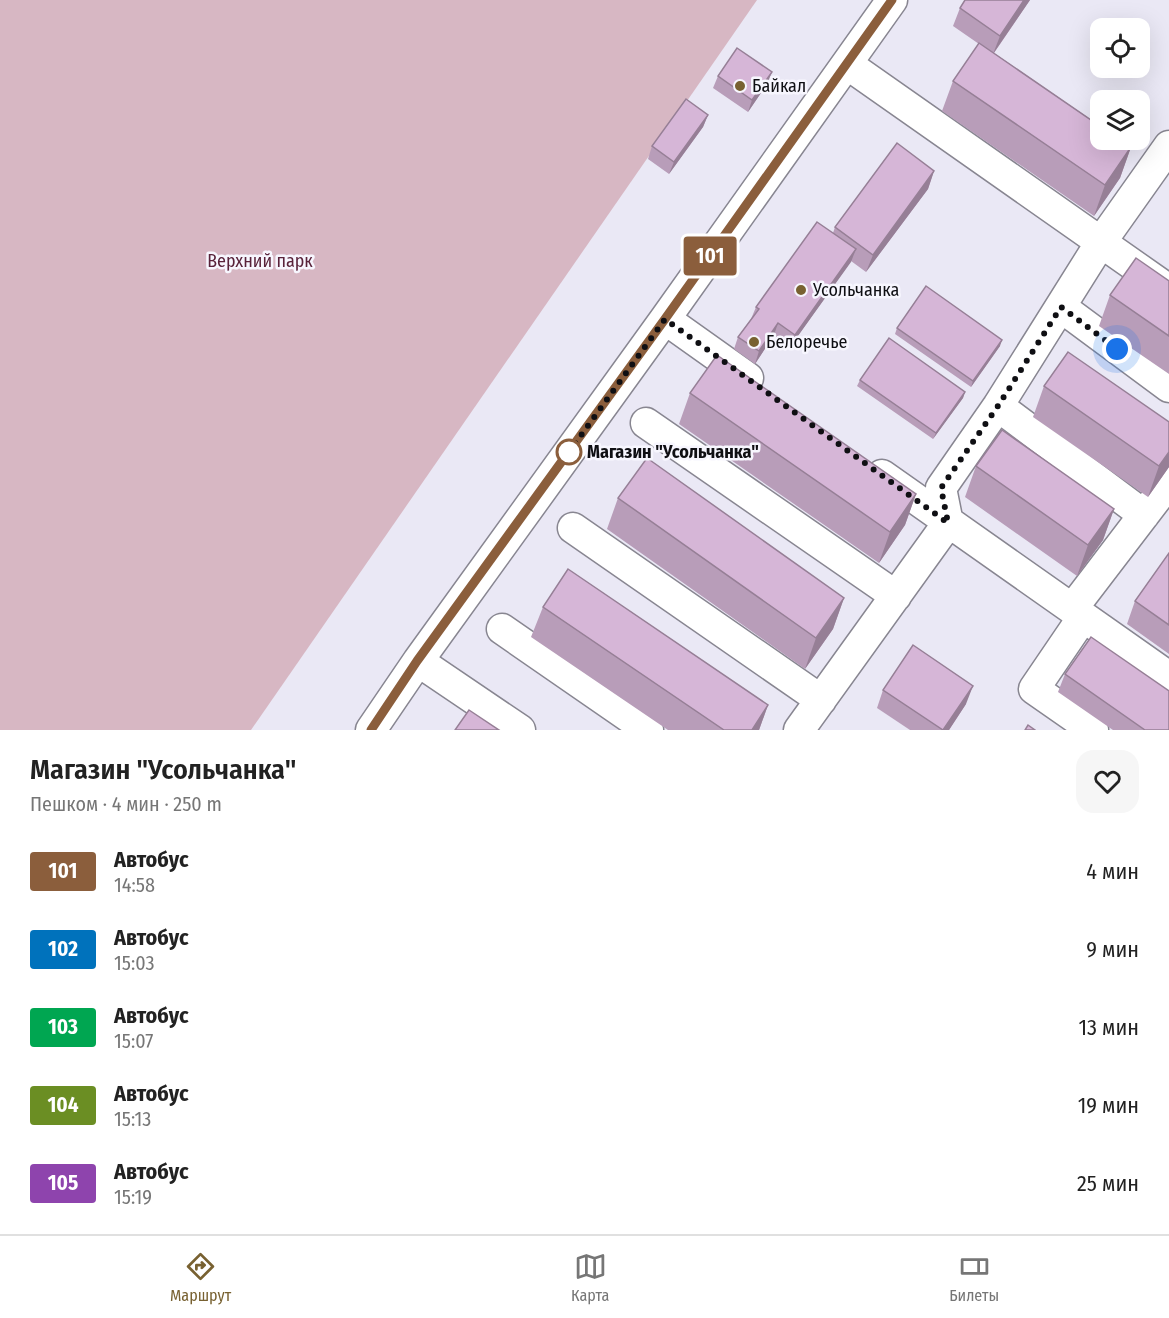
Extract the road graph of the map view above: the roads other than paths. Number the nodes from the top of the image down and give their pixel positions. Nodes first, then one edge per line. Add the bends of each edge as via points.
1 (892, 0) edge
2 (846, 64) junction
3 (1169, 146) edge
4 (1101, 242) junction
5 (1169, 290) edge
6 (1061, 307) junction
7 (665, 319) junction
8 (1169, 387) edge
9 (767, 392) edge
10 (998, 406) junction
11 (646, 423) dead end
12 (862, 461) edge
13 (1169, 482) edge
14 (1144, 516) junction
15 (948, 523) junction
16 (573, 528) dead end
17 (896, 596) junction
18 (1078, 613) junction
19 (502, 629) dead end
20 (417, 661) junction
21 (1169, 677) edge
22 (821, 700) junction
23 (370, 730) edge
24 (520, 730) edge
25 (648, 730) edge
26 (799, 730) edge
27 (1093, 730) edge

1 - 2 street
2 - 4 street
2 - 7 street
3 - 4 street
4 - 5 street
4 - 6 street
6 - 8 street
6 - 10 street
7 - 9 street
7 - 20 street
10 - 14 street
10 - 15 street via 941,488
11 - 17 street
12 - 15 street
13 - 14 street
14 - 18 street
15 - 17 street
15 - 18 street
16 - 22 street
17 - 22 street
18 - 21 street
18 - 27 street via 1034,689
19 - 25 street
20 - 23 street
20 - 24 street
22 - 26 street

